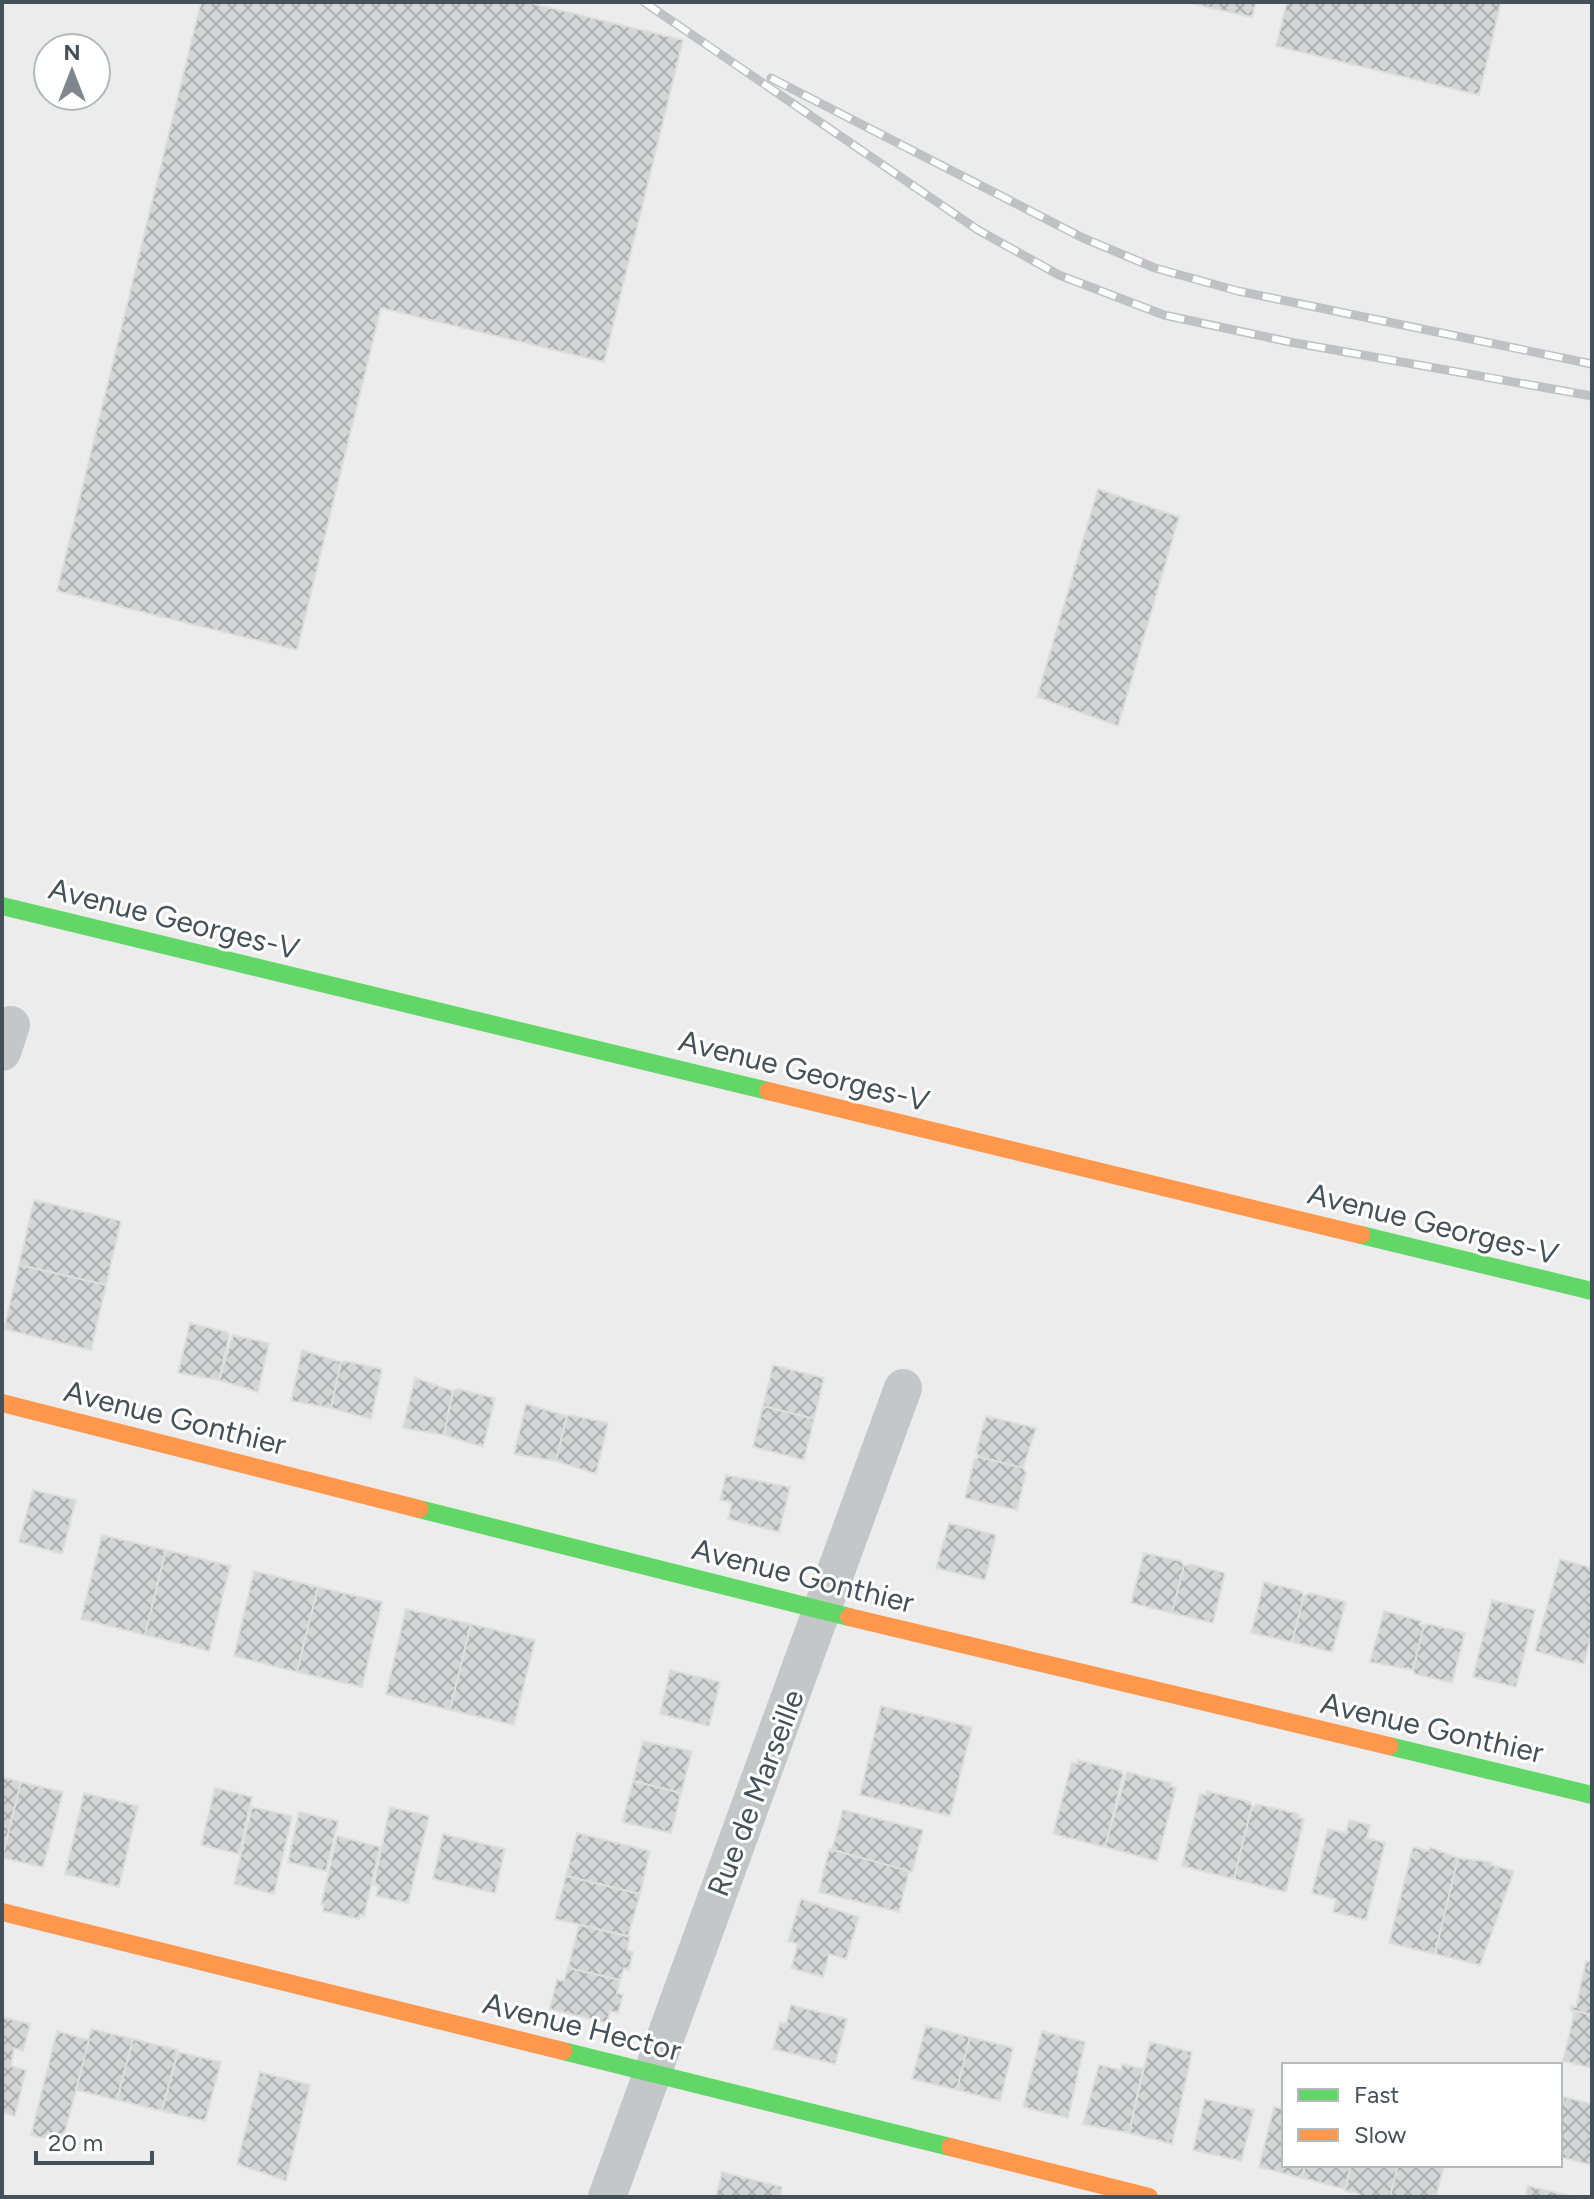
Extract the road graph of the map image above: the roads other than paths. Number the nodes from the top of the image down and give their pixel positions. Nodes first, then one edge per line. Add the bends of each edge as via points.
1 (2, 906) edge
2 (1592, 1291) edge
3 (903, 1388) dead end
4 (2, 1403) edge
5 (824, 1611) junction
6 (1592, 1795) edge
7 (2, 1912) edge
8 (651, 2072) junction
9 (607, 2197) edge
10 (1149, 2197) edge

1 - 2 street, Avenue Georges-V
3 - 5 street, Rue de Marseille
4 - 5 street, Avenue Gonthier
5 - 6 street, Avenue Gonthier
5 - 8 street, Rue de Marseille
7 - 8 street, Avenue Hector
8 - 9 street, Rue de Marseille
8 - 10 street, Avenue Hector

